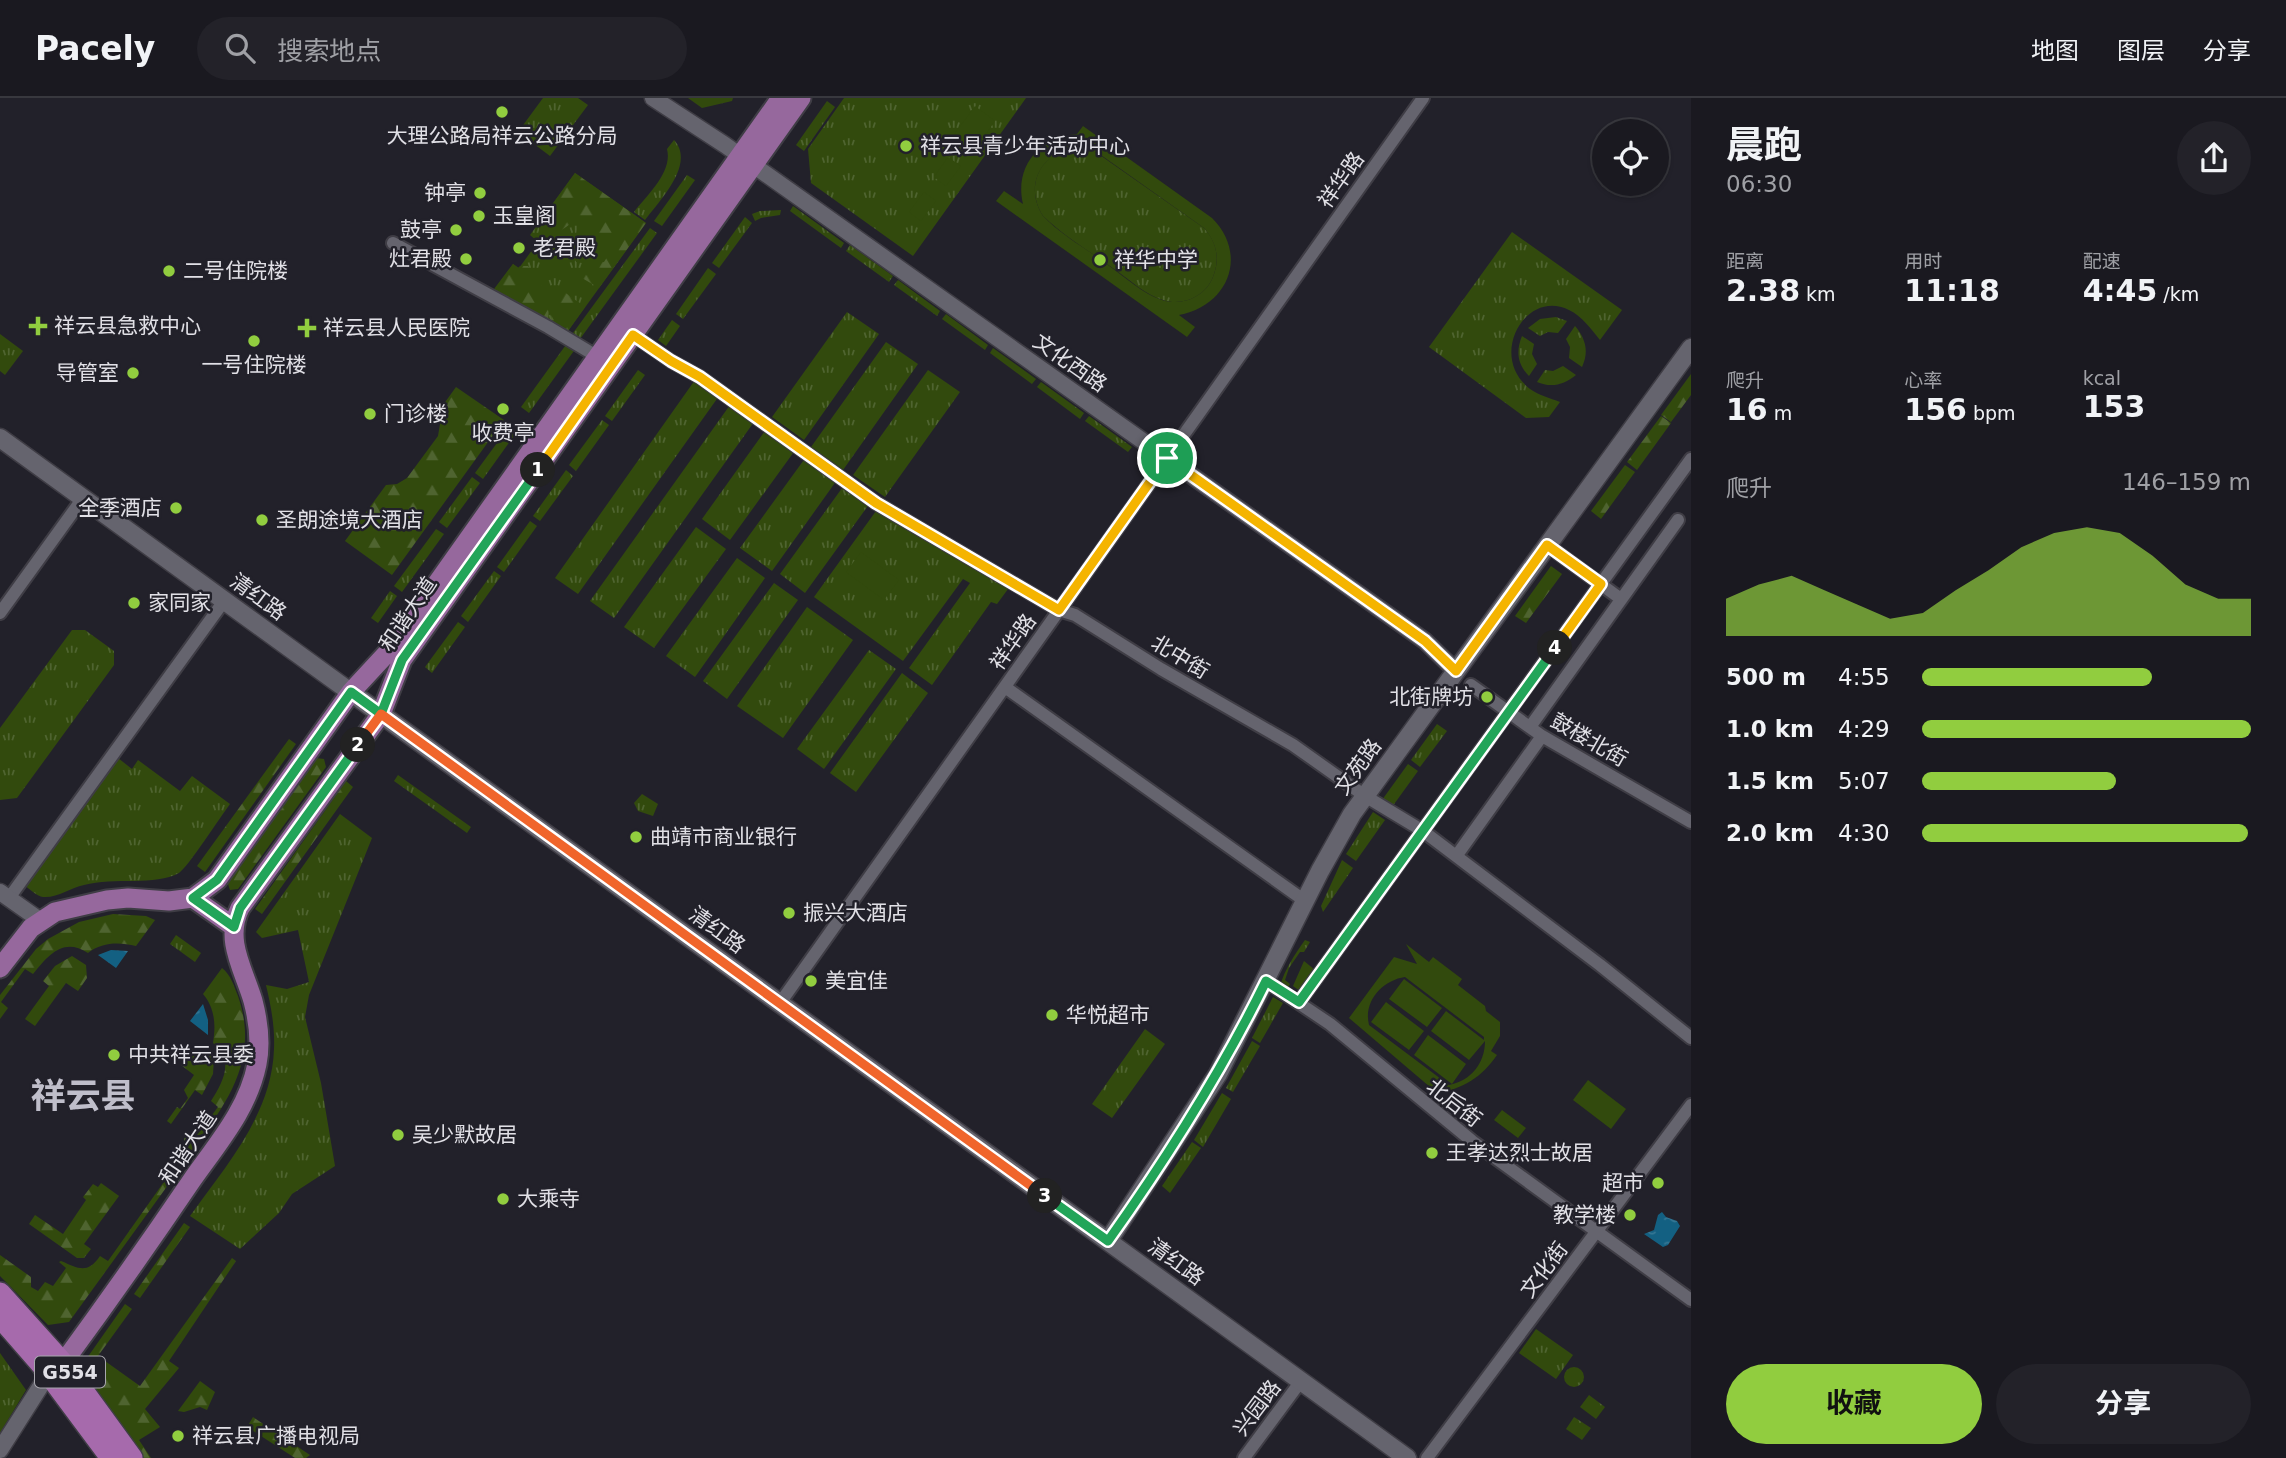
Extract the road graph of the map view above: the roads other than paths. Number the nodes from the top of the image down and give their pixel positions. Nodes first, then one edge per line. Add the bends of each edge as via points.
1 (653, 98) edge
2 (781, 98) edge
3 (801, 98) edge
4 (1423, 98) edge
5 (747, 160) junction
6 (393, 243) dead end
7 (633, 335) junction
8 (1691, 348) edge
9 (598, 356) junction
10 (0, 438) edge
11 (1167, 458) junction
12 (1691, 459) edge
13 (83, 498) junction
14 (1678, 520) dead end
15 (1547, 545) junction
16 (1601, 584) junction
17 (1621, 599) junction
18 (224, 601) junction
19 (1059, 610) junction
20 (0, 614) edge
21 (1456, 671) junction
22 (1471, 685) dead end
23 (1005, 687) junction
24 (351, 692) junction
25 (1509, 712) junction
26 (381, 714) junction
27 (1530, 727) junction
28 (1542, 736) junction
29 (1365, 796) junction
30 (1691, 822) edge
31 (1423, 831) junction
32 (1457, 855) junction
33 (4, 895) edge
34 (193, 898) junction
35 (1305, 901) junction
36 (41, 921) junction
37 (234, 927) junction
38 (0, 968) edge
39 (1266, 981) junction
40 (1299, 1002) junction
41 (780, 1003) junction
42 (1691, 1038) edge
43 (1691, 1105) edge
44 (1597, 1231) junction
45 (1108, 1241) junction
46 (0, 1293) edge
47 (1691, 1300) edge
48 (0, 1317) edge
49 (56, 1368) junction
50 (1301, 1381) junction
51 (0, 1450) edge
52 (111, 1458) edge
53 (132, 1458) edge
54 (1244, 1458) edge
55 (1407, 1458) edge
56 (1427, 1458) edge

1 - 5 street, 文化西路
2 - 5 main road, 和谐大道
3 - 5 main road, 和谐大道
4 - 11 street, 祥华路
5 - 7 main road, 和谐大道
5 - 9 main road, 和谐大道
5 - 11 street, 文化西路
6 - 9 street
7 - 19 street, 北中街 via 700,377 876,503
7 - 26 main road, 和谐大道 via 402,660
8 - 15 main road, 文苑路
9 - 24 main road, 和谐大道 via 389,651
10 - 13 main road, 清红路
11 - 19 street, 祥华路
11 - 21 street, 文化西路 via 1425,641
12 - 16 street
13 - 18 main road, 清红路
13 - 20 street
14 - 17 street
15 - 16 street
15 - 21 main road, 文苑路
16 - 17 street
16 - 25 street
17 - 27 street
18 - 24 main road, 清红路
18 - 33 street
19 - 23 street, 祥华路
19 - 29 street, 北中街 via 1075,615 1293,745
21 - 29 main road, 文苑路
22 - 25 street, 鼓楼北街
23 - 35 street
23 - 41 street, 祥华路
24 - 26 main road, 清红路
24 - 34 main road, 和谐大道 via 217,880
25 - 27 street, 鼓楼北街
25 - 31 street
26 - 37 main road, 和谐大道 via 240,908
26 - 41 main road, 清红路
27 - 28 street, 鼓楼北街
28 - 30 street, 鼓楼北街
28 - 32 street
29 - 31 street, 北中街
29 - 35 main road, 文苑路
31 - 32 street, 北中街
31 - 40 street
32 - 42 street, 北中街
33 - 36 street
34 - 36 main road via 107,900 55,912
34 - 37 main road
35 - 39 main road, 文苑路
36 - 38 main road via 30,928
37 - 49 main road, 和谐大道 via 237,956 257,1026 257,1060 248,1094 177,1205
39 - 40 street, 北后街
39 - 45 main road, 文苑路 via 1211,1086
40 - 44 street, 北后街 via 1444,1120
41 - 45 main road, 清红路
43 - 44 street, 文化街
44 - 47 street, 北后街
44 - 56 street, 文化街
45 - 50 main road, 清红路
46 - 49 highway, G554
48 - 49 highway, G554
49 - 51 street
49 - 52 highway, G554
49 - 53 highway, G554
50 - 54 street, 兴园路
50 - 55 main road, 清红路

